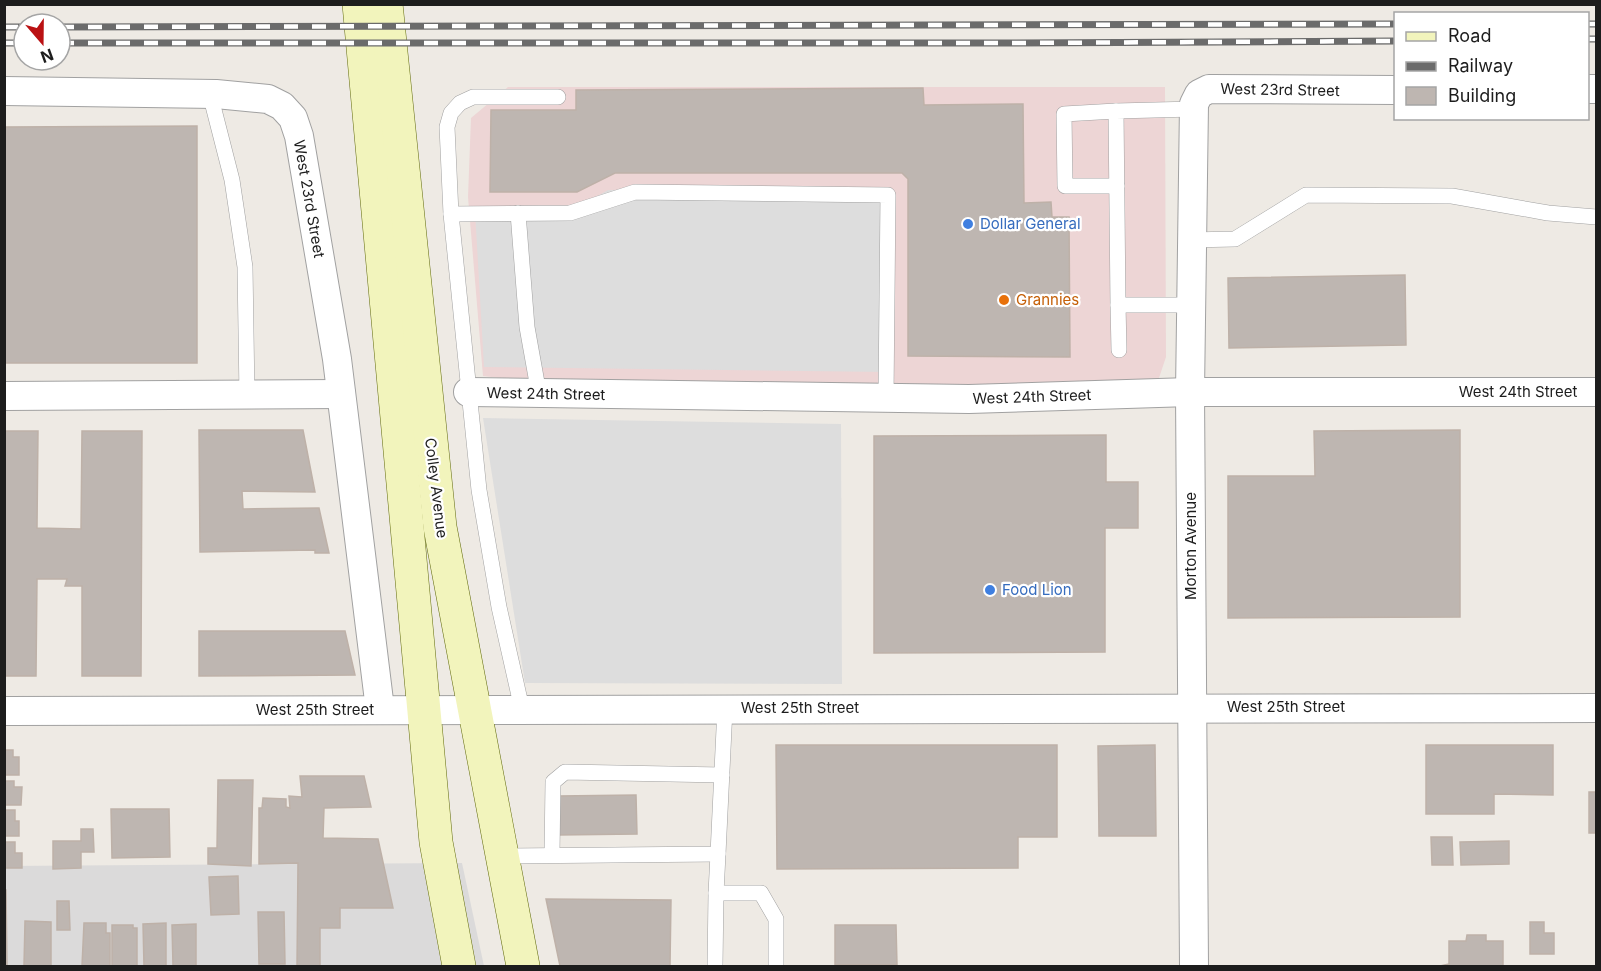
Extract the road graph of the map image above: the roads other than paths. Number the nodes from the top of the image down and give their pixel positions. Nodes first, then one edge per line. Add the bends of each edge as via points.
1 (359, 4) edge
2 (386, 4) edge
3 (1394, 90) edge
4 (4, 91) edge
5 (210, 94) junction
6 (558, 97) dead end
7 (1116, 111) junction
8 (1193, 117) junction
9 (1117, 186) junction
10 (518, 213) junction
11 (451, 214) junction
12 (1596, 217) edge
13 (1190, 240) junction
14 (1118, 305) junction
15 (1190, 305) junction
16 (1119, 350) dead end
17 (468, 392) junction
18 (1190, 392) junction
19 (1596, 392) edge
20 (341, 394) junction
21 (539, 394) junction
22 (4, 396) edge
23 (247, 396) junction
24 (886, 397) junction
25 (1193, 706) junction
26 (725, 708) junction
27 (1596, 708) edge
28 (380, 709) junction
29 (426, 709) junction
30 (473, 709) junction
31 (522, 710) junction
32 (4, 711) edge
33 (722, 775) junction
34 (552, 854) junction
35 (718, 854) junction
36 (501, 856) junction
37 (716, 893) junction
38 (459, 966) edge
39 (523, 966) edge
40 (715, 966) edge
41 (776, 966) edge
42 (1194, 966) edge

1 - 29 main road, Colley Avenue
2 - 30 main road, Colley Avenue via 439,516
3 - 8 street, West 23rd Street via 1209,89 1199,94
4 - 5 street, West 23rd Street
5 - 20 street, West 23rd Street via 268,99 293,118
5 - 23 lane via 232,180 245,267
6 - 11 lane via 473,97 460,103 451,113 447,128
7 - 8 lane
7 - 9 lane
7 - 9 lane via 1064,114 1065,186
8 - 13 street, Morton Avenue
9 - 14 lane
10 - 11 lane
10 - 21 lane via 527,327
10 - 24 lane via 570,213 635,192 888,195
11 - 17 lane
12 - 13 lane via 1452,196 1306,195 1235,239
13 - 15 street, Morton Avenue
14 - 15 lane
14 - 16 lane
15 - 18 street, Morton Avenue
17 - 21 street, West 24th Street
17 - 31 lane via 483,513
18 - 19 street, West 24th Street
18 - 24 street, West 24th Street via 969,399
18 - 25 street, Morton Avenue
20 - 23 street
20 - 28 street, West 23rd Street
21 - 24 street, West 24th Street
22 - 23 street
25 - 26 street, West 25th Street
25 - 27 street, West 25th Street
25 - 42 street, Morton Avenue
26 - 31 street, West 25th Street
26 - 33 lane
28 - 29 street, West 25th Street
28 - 32 street, West 25th Street
29 - 30 street, West 25th Street
29 - 38 main road, Colley Avenue via 438,852
30 - 31 street, West 25th Street
30 - 36 main road, Colley Avenue
33 - 34 lane via 565,771 553,782
33 - 35 lane
34 - 35 lane
34 - 36 lane
35 - 37 lane
36 - 39 main road, Colley Avenue
37 - 40 lane
37 - 41 lane via 760,893 776,919

